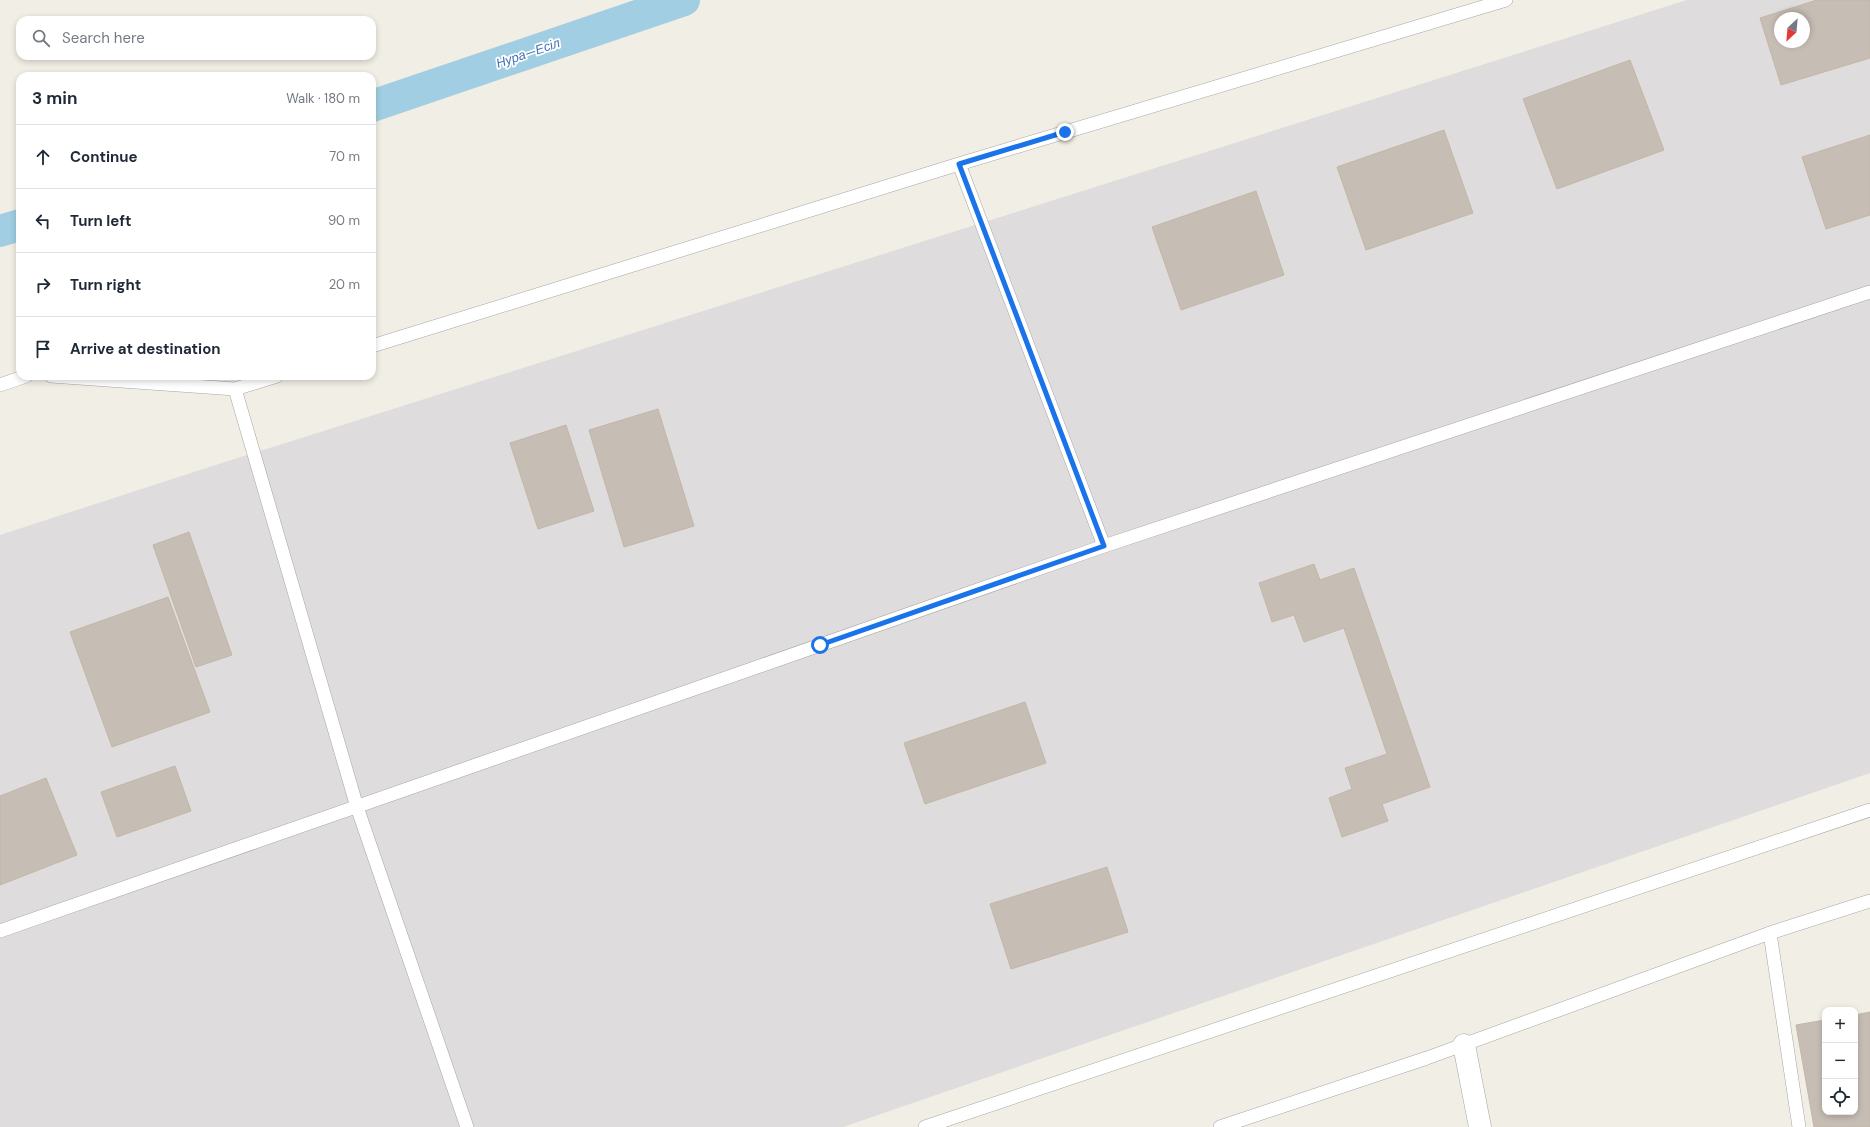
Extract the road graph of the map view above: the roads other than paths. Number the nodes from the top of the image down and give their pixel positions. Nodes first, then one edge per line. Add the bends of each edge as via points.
1 (1506, 0) edge
2 (959, 164) junction
3 (1870, 292) edge
4 (376, 345) edge
5 (16, 379) edge
6 (108, 380) edge
7 (264, 380) edge
8 (0, 385) edge
9 (235, 389) junction
10 (1104, 546) junction
11 (357, 807) junction
12 (1870, 810) edge
13 (1870, 901) edge
14 (0, 931) edge
15 (1770, 933) junction
16 (1464, 1045) junction
17 (468, 1127) edge
18 (925, 1127) edge
19 (1220, 1127) edge
20 (1480, 1127) edge
21 (1799, 1127) edge

1 - 2 lane
2 - 4 lane
2 - 10 lane
3 - 10 lane
5 - 8 lane
6 - 9 lane
7 - 9 lane
9 - 11 lane
10 - 11 lane
11 - 14 lane
11 - 17 lane
12 - 18 lane
13 - 15 lane
15 - 16 lane
15 - 21 lane
16 - 19 lane
16 - 20 street

